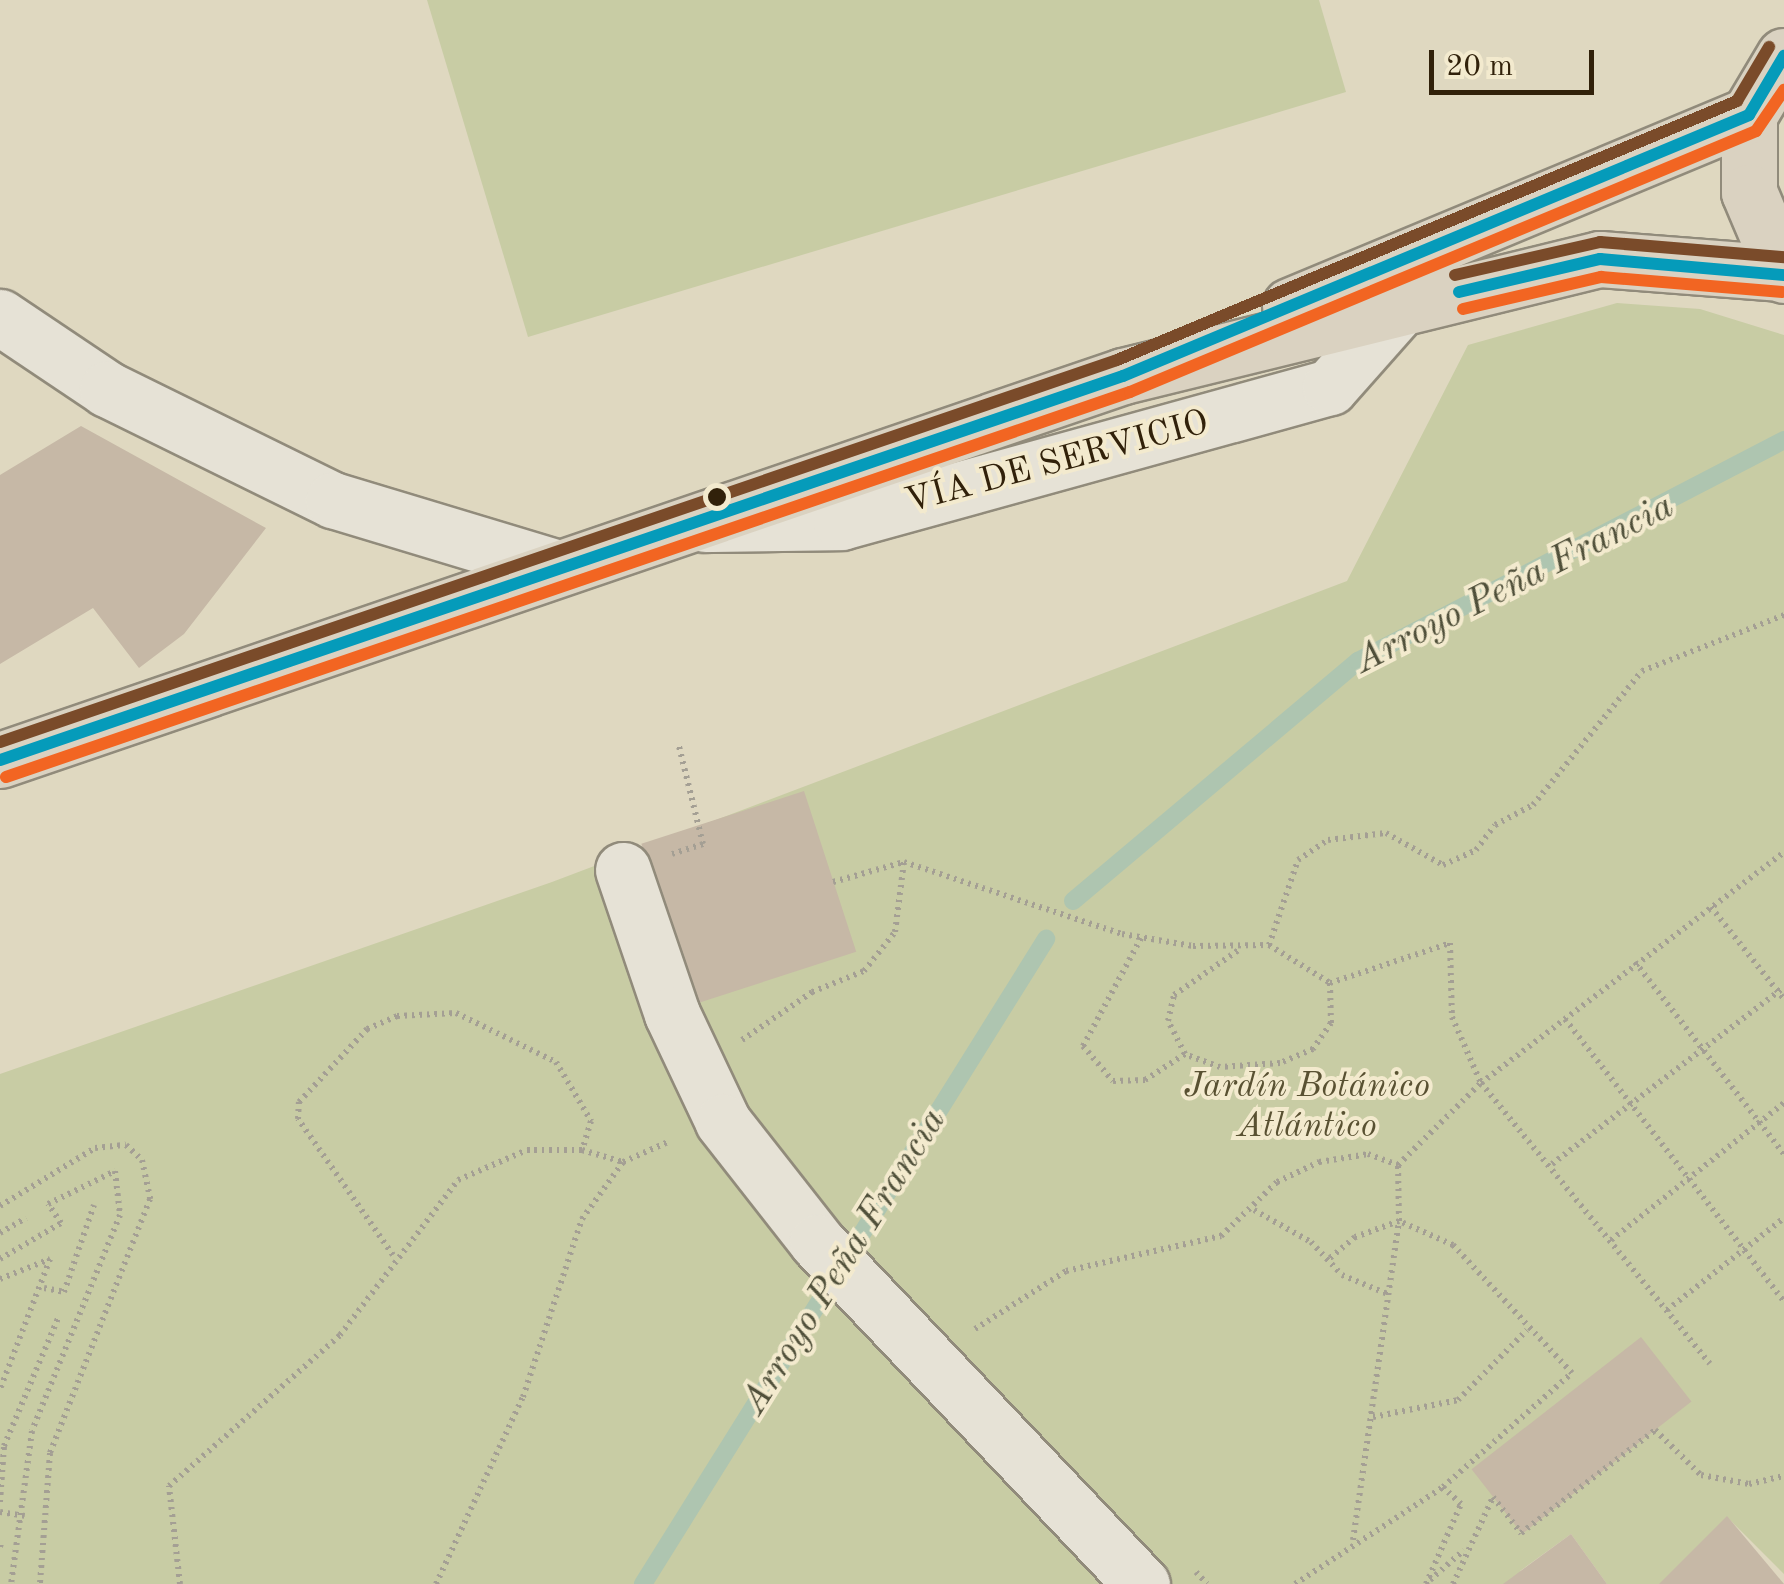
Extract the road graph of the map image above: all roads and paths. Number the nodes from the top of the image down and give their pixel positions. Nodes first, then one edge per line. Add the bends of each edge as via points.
1 (1784, 56) edge
2 (1749, 115) junction
3 (1782, 274) edge
4 (1400, 308) junction
5 (0, 317) edge
6 (1123, 376) junction
7 (677, 525) junction
8 (558, 568) junction
9 (1784, 615) edge
10 (679, 746) dead end
11 (0, 760) edge
12 (702, 824) dead end
13 (1784, 852) edge
14 (904, 862) junction
15 (624, 870) dead end
16 (833, 882) dead end
17 (1711, 906) junction
18 (1142, 938) junction
19 (1269, 945) junction
20 (1240, 949) junction
21 (1635, 962) junction
22 (1330, 983) junction
23 (1781, 989) edge
24 (1784, 1000) edge
25 (1565, 1020) junction
26 (1702, 1050) junction
27 (1185, 1054) junction
28 (1482, 1083) junction
29 (712, 1100) junction
30 (1784, 1103) edge
31 (1631, 1104) junction
32 (1759, 1123) junction
33 (582, 1150) junction
34 (1784, 1154) edge
35 (623, 1162) junction
36 (1552, 1164) junction
37 (1398, 1165) junction
38 (1688, 1178) junction
39 (0, 1206) edge
40 (94, 1206) dead end
41 (1254, 1210) junction
42 (26, 1218) dead end
43 (1784, 1218) edge
44 (1399, 1221) junction
45 (0, 1233) edge
46 (1611, 1240) junction
47 (1744, 1250) junction
48 (393, 1255) junction
49 (0, 1259) edge
50 (1328, 1260) junction
51 (0, 1278) edge
52 (44, 1288) junction
53 (1390, 1295) junction
54 (1784, 1301) edge
55 (1667, 1310) junction
56 (59, 1316) dead end
57 (1528, 1330) junction
58 (985, 1344) dead end
59 (1710, 1364) dead end
60 (0, 1388) edge
61 (1373, 1417) junction
62 (1784, 1476) edge
63 (1444, 1487) junction
64 (0, 1502) edge
65 (0, 1512) edge
66 (25, 1516) junction
67 (1353, 1540) junction
68 (1465, 1549) junction
69 (1161, 1570) edge
70 (11, 1584) edge
71 (40, 1584) edge
72 (180, 1584) edge
73 (436, 1584) edge
74 (1208, 1584) edge
75 (1295, 1584) edge
76 (1426, 1584) edge
77 (1453, 1584) edge

1 - 2 highway
2 - 3 highway via 1749,192
2 - 6 highway
3 - 4 highway via 1600,258
4 - 6 highway
4 - 7 street, VÍA DE SERVICIO via 1330,387 841,522
5 - 8 street via 107,389 332,500
6 - 7 highway
7 - 8 highway
8 - 11 highway
9 - 19 path via 1642,671 1533,805 1495,825 1476,850 1443,865 1386,833 1328,840 1298,860
10 - 12 path
13 - 17 path
14 - 16 path
14 - 18 path
14 - 29 path via 895,932 864,971 812,992
15 - 29 street
17 - 21 path
17 - 23 path
18 - 20 path
18 - 27 path via 1083,1046 1112,1081 1145,1080
19 - 20 path
19 - 22 path
20 - 27 path via 1174,995 1168,1021
21 - 25 path
21 - 26 path
22 - 27 path via 1331,1023 1313,1049 1280,1063 1220,1068
22 - 28 path via 1450,943 1452,1017
23 - 24 path
23 - 26 path
25 - 28 path
25 - 31 path
26 - 31 path
26 - 32 path
28 - 36 path
28 - 37 path
29 - 35 path
29 - 69 street via 817,1242
30 - 32 path
31 - 36 path
31 - 38 path
32 - 34 path
32 - 38 path
33 - 35 path
33 - 48 path via 528,1150 458,1180
33 - 48 path via 591,1121 556,1062 456,1013 398,1016 367,1029 299,1102 298,1119
35 - 73 path via 582,1220 523,1396
36 - 46 path
37 - 41 path via 1368,1154 1319,1162 1278,1182
37 - 44 path
38 - 46 path
38 - 47 path
39 - 71 path via 95,1148 126,1145 142,1160 150,1200 50,1452
40 - 52 path via 64,1292
41 - 50 path
41 - 58 path via 1179,1252 1066,1271 972,1330
42 - 45 path
43 - 47 path
44 - 50 path via 1355,1237
44 - 53 path
44 - 57 path via 1454,1245
46 - 55 path
47 - 54 path
47 - 55 path
48 - 72 path via 340,1335 170,1486
49 - 66 path via 61,1223 48,1204 115,1171 120,1215 32,1430
50 - 53 path
51 - 52 path via 50,1259
52 - 60 path
53 - 61 path
55 - 59 path
56 - 64 path via 4,1446
57 - 61 path via 1458,1400
57 - 63 path via 1572,1374
61 - 67 path
62 - 68 path via 1748,1484 1701,1475 1655,1430 1522,1533 1493,1497
63 - 67 path
63 - 76 path via 1461,1504
65 - 66 path
66 - 70 path
67 - 75 path
68 - 76 path via 1448,1554
68 - 77 path
69 - 74 path

